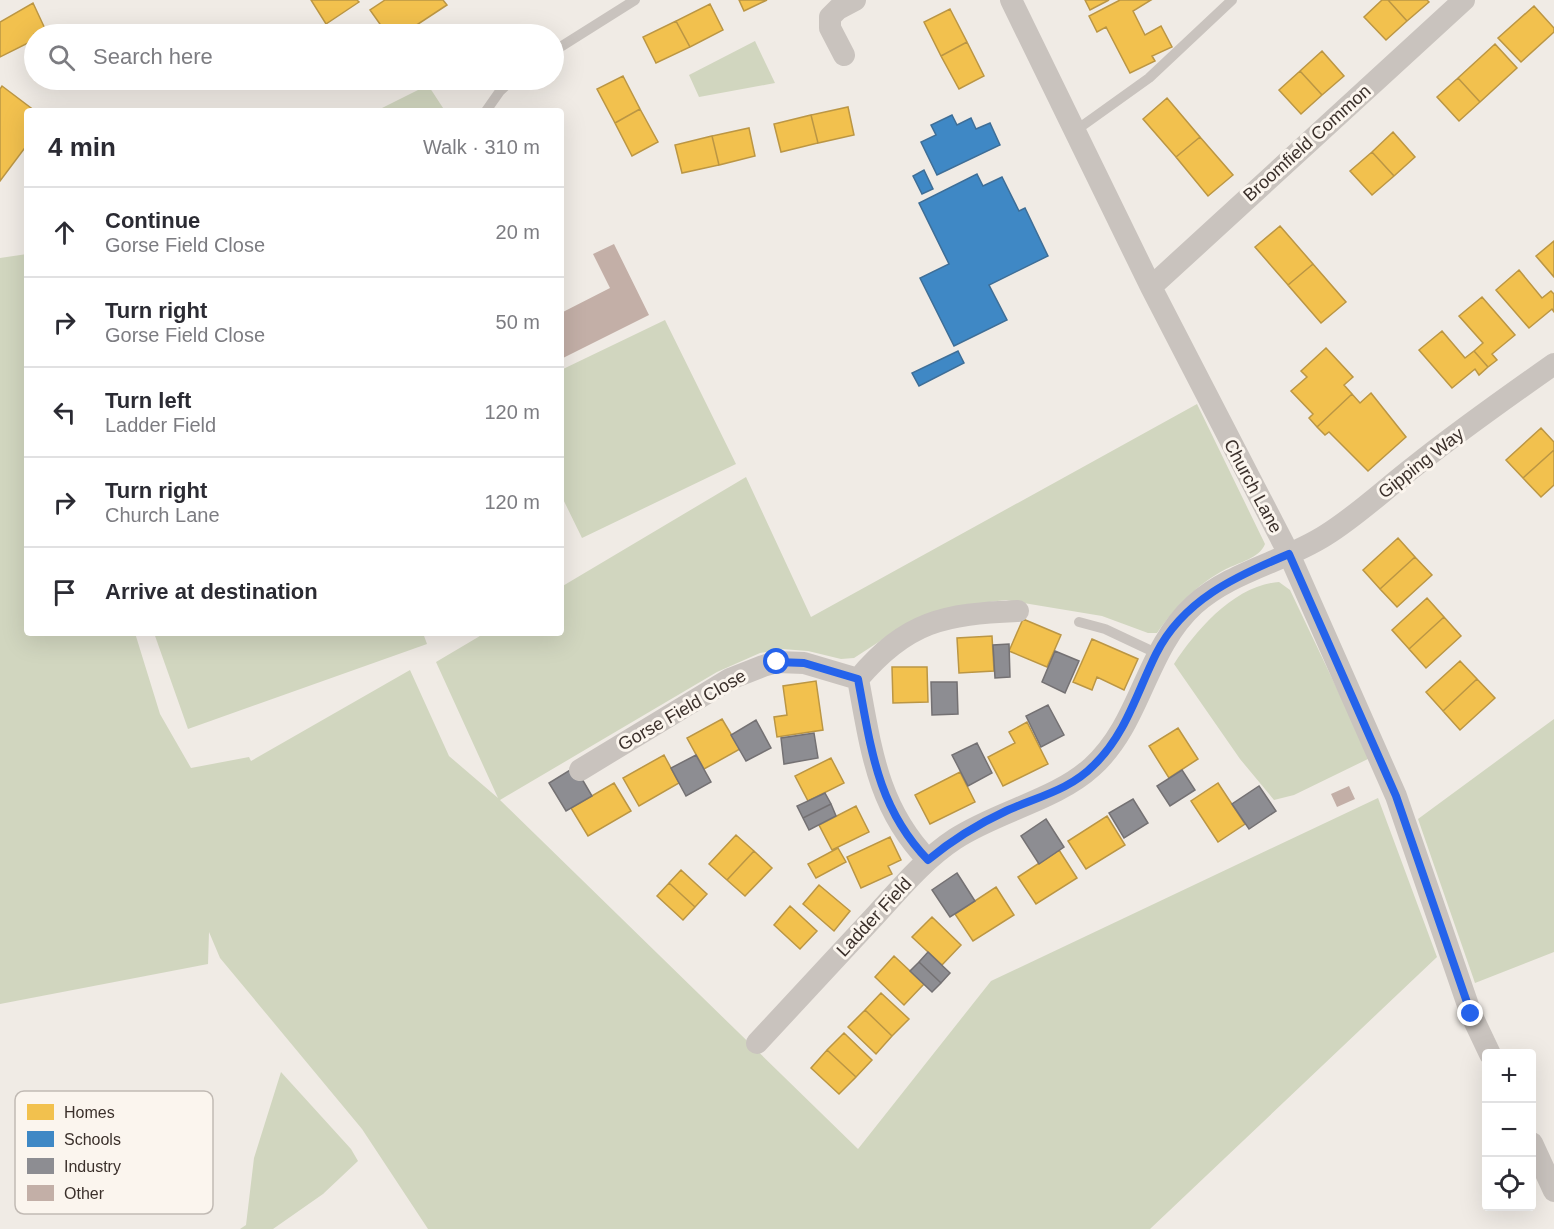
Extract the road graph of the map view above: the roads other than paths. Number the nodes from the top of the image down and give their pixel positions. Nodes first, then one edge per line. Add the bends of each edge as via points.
1 (635, 0) edge
2 (855, 0) edge
3 (1011, 0) edge
4 (1232, 0) edge
5 (1464, 0) edge
6 (564, 45) edge
7 (844, 55) dead end
8 (501, 90) edge
9 (488, 108) edge
10 (1075, 131) junction
11 (1151, 287) junction
12 (1553, 367) edge
13 (1289, 554) junction
14 (1018, 611) dead end
15 (1079, 622) dead end
16 (1156, 653) junction
17 (858, 679) junction
18 (580, 770) dead end
19 (928, 860) junction
20 (757, 1043) dead end
21 (1488, 1049) edge
22 (1536, 1152) edge
23 (1554, 1191) edge

1 - 6 lane
2 - 7 street via 830,17 830,28
3 - 10 street, Church Lane
4 - 10 lane via 1149,78
5 - 11 street, Broomfield Common
8 - 9 lane
10 - 11 street, Church Lane
11 - 13 street, Church Lane
12 - 13 street, Gipping Way via 1431,453 1360,512 1324,537
13 - 16 street, Ladder Field via 1210,593 1183,617
13 - 21 street, Church Lane via 1396,796 1471,1014
14 - 17 street via 958,616 916,628 886,648
15 - 16 lane via 1106,629
16 - 19 street, Ladder Field via 1123,726 1095,765 1070,784 987,820
17 - 18 street, Gorse Field Close via 804,663 763,666 730,679
17 - 19 street via 874,763 885,797 903,829
19 - 20 street, Ladder Field
22 - 23 street

